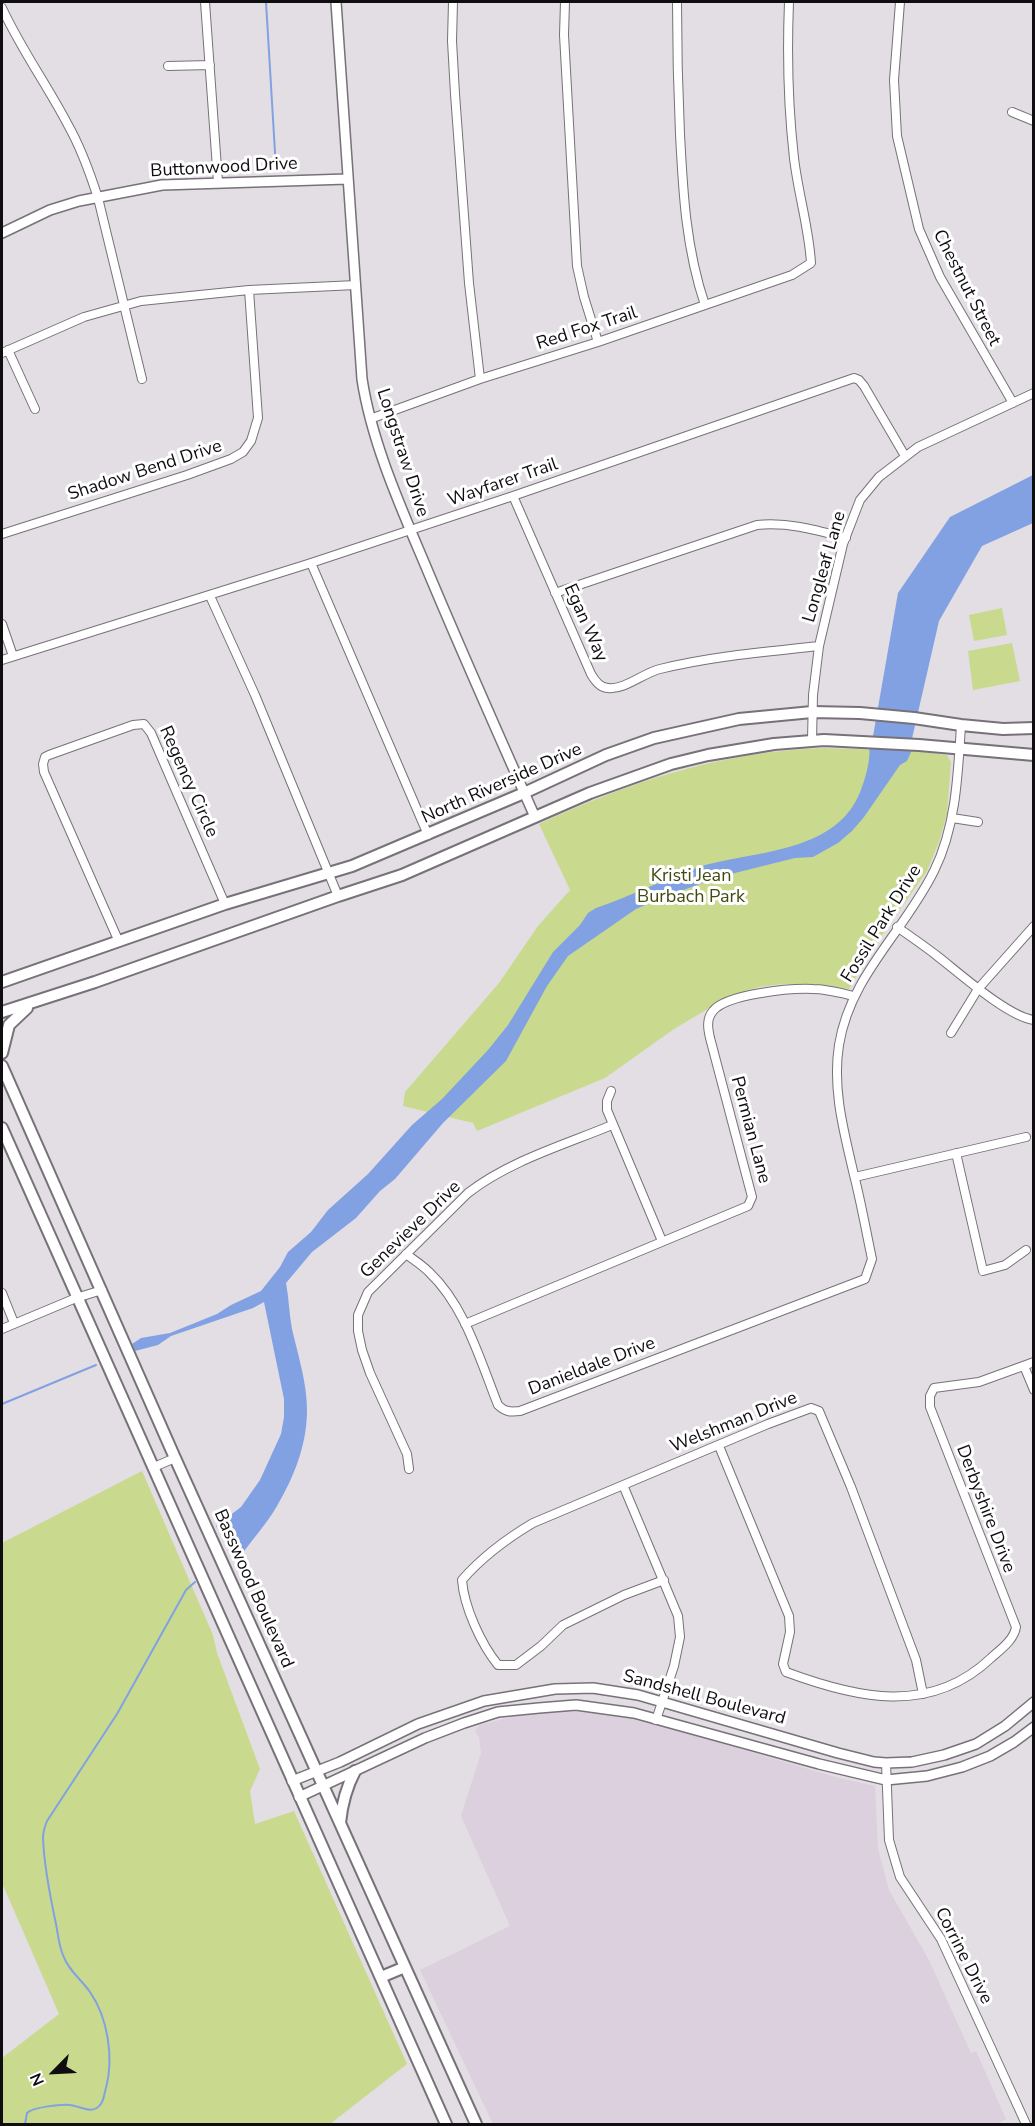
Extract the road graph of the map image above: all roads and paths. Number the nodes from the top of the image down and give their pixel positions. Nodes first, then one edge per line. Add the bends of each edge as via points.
1 (205, 2) edge
2 (336, 2) edge
3 (453, 2) edge
4 (566, 2) edge
5 (677, 2) edge
6 (789, 2) edge
7 (900, 2) edge
8 (2, 8) edge
9 (210, 65) junction
10 (168, 66) dead end
11 (1012, 112) dead end
12 (1034, 121) edge
13 (347, 179) junction
14 (218, 182) junction
15 (98, 198) junction
16 (2, 233) edge
17 (356, 285) junction
18 (249, 290) junction
19 (124, 304) junction
20 (705, 305) junction
21 (598, 342) junction
22 (5, 352) edge
23 (480, 379) junction
24 (142, 380) dead end
25 (1034, 393) edge
26 (1013, 404) junction
27 (35, 409) dead end
28 (370, 419) junction
29 (904, 456) junction
30 (513, 496) junction
31 (410, 530) junction
32 (2, 534) edge
33 (846, 538) junction
34 (311, 563) junction
35 (555, 593) junction
36 (210, 596) junction
37 (2, 624) edge
38 (819, 646) junction
39 (13, 656) junction
40 (2, 660) edge
41 (812, 712) junction
42 (961, 725) junction
43 (1034, 728) edge
44 (812, 740) junction
45 (959, 748) junction
46 (1034, 755) edge
47 (524, 794) junction
48 (535, 817) junction
49 (952, 818) junction
50 (978, 822) dead end
51 (428, 835) junction
52 (329, 873) junction
53 (338, 896) junction
54 (225, 904) junction
55 (1034, 926) edge
56 (897, 927) junction
57 (119, 942) junction
58 (2, 982) edge
59 (978, 989) junction
60 (855, 996) junction
61 (34, 1003) junction
62 (2, 1012) edge
63 (1034, 1020) edge
64 (951, 1033) dead end
65 (2, 1053) edge
66 (2, 1066) edge
67 (611, 1091) dead end
68 (612, 1125) junction
69 (2, 1128) edge
70 (1026, 1137) dead end
71 (956, 1153) junction
72 (855, 1177) junction
73 (662, 1241) junction
74 (1026, 1250) dead end
75 (406, 1254) junction
76 (865, 1279) joint
77 (102, 1290) junction
78 (2, 1293) edge
79 (76, 1298) junction
80 (14, 1323) junction
81 (465, 1323) junction
82 (2, 1329) edge
83 (1034, 1362) edge
84 (1024, 1366) junction
85 (1034, 1390) edge
86 (719, 1446) junction
87 (175, 1458) junction
88 (154, 1467) junction
89 (409, 1469) dead end
90 (623, 1485) junction
91 (664, 1580) junction
92 (923, 1694) junction
93 (662, 1701) junction
94 (1034, 1702) edge
95 (656, 1719) junction
96 (1034, 1726) edge
97 (886, 1763) junction
98 (317, 1770) junction
99 (355, 1771) junction
100 (886, 1780) junction
101 (292, 1782) junction
102 (324, 1786) junction
103 (299, 1797) junction
104 (340, 1823) junction
105 (405, 1966) junction
106 (381, 1977) junction
107 (446, 2124) edge
108 (476, 2124) edge
109 (1026, 2124) edge

1 - 9 street
2 - 13 street, Longstraw Drive
3 - 23 street via 453,62
4 - 21 street via 564,35 578,266
5 - 20 street via 683,205 693,269
6 - 20 street, Red Fox Trail via 791,129 811,263 792,275
7 - 26 street, Chestnut Street via 894,80 897,136 919,229 940,277
8 - 15 street via 73,134
9 - 10 street
9 - 14 street
11 - 12 street
13 - 14 street, Buttonwood Drive
13 - 17 street, Longstraw Drive
14 - 15 street, Buttonwood Drive via 162,185
15 - 16 street, Buttonwood Drive via 50,210
15 - 19 street
17 - 18 street
17 - 28 street, Longstraw Drive via 362,379
18 - 19 street
18 - 32 street, Shadow Bend Drive via 258,418 243,452 187,475
19 - 22 street
19 - 24 street
20 - 21 street, Red Fox Trail
21 - 23 street, Red Fox Trail
22 - 27 street
23 - 28 street, Red Fox Trail
25 - 26 street, Longleaf Lane
26 - 29 street, Longleaf Lane
28 - 31 street, Longstraw Drive
29 - 30 street, Wayfarer Trail via 864,386 854,378
29 - 33 street, Longleaf Lane via 860,500
30 - 31 street, Wayfarer Trail
30 - 35 street, Egan Way
31 - 34 street, Wayfarer Trail
31 - 47 street, Longstraw Drive
33 - 35 street via 797,525 757,525
33 - 38 street, Longleaf Lane
34 - 36 street, Wayfarer Trail
34 - 51 street
35 - 38 street, Egan Way via 591,674 598,685 607,689 657,670 707,659
36 - 39 street, Wayfarer Trail
36 - 52 street
37 - 39 street
38 - 41 street, Longleaf Lane
39 - 40 street, Wayfarer Trail
41 - 42 main road, North Riverside Drive via 920,718
41 - 44 street, Longleaf Lane
41 - 47 main road, North Riverside Drive via 739,719 654,738 606,755
42 - 43 main road, North Riverside Drive
42 - 45 street, Fossil Park Drive
44 - 45 main road
44 - 48 main road via 671,764
45 - 46 main road
45 - 49 street, Fossil Park Drive
47 - 48 street, Longstraw Drive
47 - 51 main road, North Riverside Drive
48 - 53 main road via 402,875
49 - 50 street
49 - 56 street, Fossil Park Drive via 933,873
51 - 52 main road, North Riverside Drive
52 - 53 street
52 - 54 main road, North Riverside Drive
53 - 61 main road
54 - 57 main road, North Riverside Drive
54 - 57 street, Regency Circle via 144,724 49,755 45,757 44,772
55 - 59 street
56 - 59 street
56 - 60 street, Fossil Park Drive
57 - 58 main road, North Riverside Drive
59 - 63 street via 1020,1017
59 - 64 street
60 - 72 street, Fossil Park Drive via 843,1028 836,1074
60 - 73 street, Permian Lane via 815,989 784,990 747,996 713,1010 708,1022 710,1038 752,1201
61 - 62 main road
61 - 65 main road via 9,1024
66 - 77 main road, Basswood Boulevard
67 - 68 street via 606,1105
68 - 73 street
68 - 75 street, Genevieve Drive via 492,1176 468,1193
69 - 79 main road
70 - 71 street
71 - 72 street
71 - 74 street via 983,1271 1005,1265
72 - 76 street, Fossil Park Drive via 872,1259
73 - 81 street, Permian Lane
75 - 81 street, Danieldale Drive via 443,1288
75 - 89 street, Genevieve Drive via 368,1292 358,1315 358,1331 370,1373 407,1454
76 - 81 street, Danieldale Drive via 520,1411 503,1410 498,1404
77 - 79 street
77 - 87 main road, Basswood Boulevard
78 - 80 street
79 - 80 street
79 - 88 main road
80 - 82 street
83 - 84 street, Derbyshire Drive
84 - 85 street
84 - 92 street, Derbyshire Drive via 980,1382 934,1388 930,1396 930,1407 952,1467 1016,1626 1014,1635 984,1665 948,1687
86 - 90 street, Welshman Drive
86 - 92 street, Derbyshire Drive via 789,1616 783,1664 786,1672 860,1694 890,1698
86 - 92 street, Welshman Drive via 811,1408 819,1411 916,1660
87 - 88 street
87 - 98 main road, Basswood Boulevard
88 - 101 main road
90 - 91 street
90 - 91 street, Welshman Drive via 533,1523 505,1540 462,1580 463,1596 498,1665 516,1665 563,1625
91 - 93 street via 678,1616 680,1637
93 - 95 street
93 - 97 street, Sandshell Boulevard via 838,1753
93 - 98 street, Sandshell Boulevard via 593,1688 555,1689 484,1701 418,1724
94 - 97 street, Sandshell Boulevard via 976,1744 912,1762
95 - 99 street, Sandshell Boulevard via 576,1705 498,1712 425,1738
95 - 100 street, Sandshell Boulevard
96 - 100 street, Sandshell Boulevard via 990,1756 962,1767
97 - 100 street, Corrine Drive
98 - 101 street, Sandshell Boulevard
98 - 102 main road, Basswood Boulevard
99 - 102 street, Sandshell Boulevard
99 - 104 main road via 347,1786
100 - 109 street, Corrine Drive via 889,1840 900,1877 942,1939
101 - 103 main road
102 - 103 street, Sandshell Boulevard
102 - 104 main road, Basswood Boulevard
103 - 106 main road
104 - 105 main road, Basswood Boulevard
105 - 106 main road
105 - 108 main road, Basswood Boulevard
106 - 107 main road

